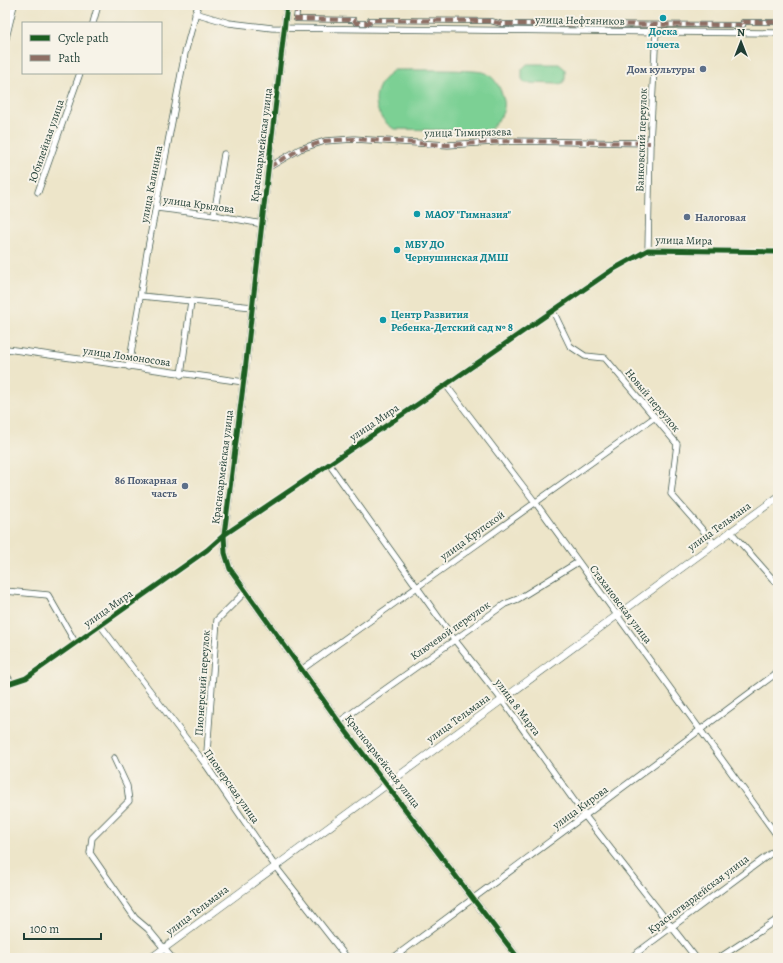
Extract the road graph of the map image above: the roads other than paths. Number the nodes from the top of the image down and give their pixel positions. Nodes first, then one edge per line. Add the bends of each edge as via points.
1 (14, 5) edge
2 (98, 5) edge
3 (198, 5) edge
4 (287, 5) edge
5 (298, 5) edge
6 (195, 13) junction
7 (93, 22) edge
8 (778, 22) edge
9 (285, 27) junction
10 (656, 31) junction
11 (778, 33) edge
12 (5, 42) edge
13 (80, 74) edge
14 (650, 143) junction
15 (224, 154) dead end
16 (269, 167) junction
17 (38, 192) dead end
18 (157, 208) junction
19 (214, 215) junction
20 (262, 224) junction
21 (648, 250) junction
22 (778, 252) edge
23 (141, 296) junction
24 (191, 301) junction
25 (253, 307) junction
26 (553, 311) junction
27 (7, 349) dead end
28 (129, 367) junction
29 (181, 374) junction
30 (244, 382) junction
31 (446, 385) junction
32 (654, 417) junction
33 (329, 464) junction
34 (778, 497) edge
35 (535, 502) junction
36 (730, 531) junction
37 (224, 535) junction
38 (714, 543) junction
39 (578, 562) junction
40 (778, 585) edge
41 (416, 588) junction
42 (5, 591) edge
43 (246, 591) junction
44 (617, 614) junction
45 (101, 626) junction
46 (454, 640) junction
47 (75, 642) junction
48 (301, 670) junction
49 (778, 672) edge
50 (5, 673) edge
51 (11, 682) junction
52 (5, 685) edge
53 (502, 700) junction
54 (339, 722) junction
55 (701, 730) junction
56 (114, 758) dead end
57 (206, 765) junction
58 (388, 784) junction
59 (586, 816) junction
60 (778, 836) edge
61 (778, 848) edge
62 (275, 866) junction
63 (473, 898) junction
64 (778, 919) edge
65 (672, 926) junction
66 (165, 948) junction
67 (152, 958) edge
68 (172, 958) edge
69 (347, 958) edge
70 (393, 958) edge
71 (518, 958) edge
72 (630, 958) edge
73 (696, 958) edge
74 (720, 958) edge

1 - 12 street
2 - 7 street
3 - 6 street, улица Калинина
4 - 9 street, Красноармейская улица
5 - 8 street via 296,19 354,20 356,23 368,23 370,20 490,21 502,24 743,25 743,22
6 - 9 street, улица Нефтяников via 229,23
6 - 18 street, улица Калинина via 185,52
9 - 10 street, улица Нефтяников
9 - 16 street, Красноармейская улица
10 - 11 street, улица Нефтяников
10 - 14 street, Банковский переулок
13 - 17 street, Юбилейная улица
14 - 16 street, улица Тимирязева via 509,141 448,145 354,139 325,141 300,149
14 - 21 street, Банковский переулок
15 - 19 street
16 - 20 street, Красноармейская улица
18 - 19 street, улица Крылова
18 - 23 street, улица Калинина
19 - 20 street, улица Крылова
20 - 25 street, Красноармейская улица
21 - 22 street, улица Мира
21 - 26 street, улица Мира via 612,270
23 - 24 street
23 - 28 street, улица Калинина
24 - 25 street
24 - 29 street
25 - 30 street, Красноармейская улица
26 - 31 street, улица Мира
26 - 32 street, Новый переулок via 570,346 585,356 605,358
27 - 28 street, улица Ломоносова
28 - 29 street, улица Ломоносова
29 - 30 street, улица Ломоносова
30 - 37 street, Красноармейская улица
31 - 33 street, улица Мира
31 - 35 street, Стахановская улица
32 - 35 street, улица Крупской
32 - 38 street, Новый переулок via 677,444 671,494
33 - 37 street, улица Мира
33 - 41 street, улица 8 Марта
34 - 36 street, улица Тельмана
35 - 39 street, Стахановская улица
35 - 41 street, улица Крупской
36 - 38 street, улица Тельмана
36 - 40 street
37 - 43 street, Красноармейская улица via 225,553 230,569
37 - 45 street, улица Мира
38 - 44 street, улица Тельмана
39 - 44 street, Стахановская улица
39 - 46 street, Ключевой переулок via 518,599 504,604
41 - 46 street, улица 8 Марта
41 - 48 street, улица Крупской
42 - 47 street via 48,595
43 - 48 street, Красноармейская улица
43 - 57 street, Пионерский переулок via 217,620
44 - 53 street, улица Тельмана
44 - 55 street, Стахановская улица
45 - 47 street, улица Мира
45 - 57 street, Пионерская улица
46 - 53 street, улица 8 Марта
46 - 54 street, Ключевой переулок
47 - 51 street, улица Мира via 26,678
48 - 54 street, Красноармейская улица
49 - 55 street, улица Кирова
50 - 51 street
51 - 52 street, улица Мира
53 - 58 street, улица Тельмана
53 - 59 street, улица 8 Марта
54 - 58 street, Красноармейская улица
55 - 59 street, улица Кирова
55 - 60 street, Стахановская улица
56 - 66 street via 127,786 128,801 92,838 90,853 135,918
57 - 62 street, Пионерская улица
58 - 62 street, улица Тельмана
58 - 63 street, Красноармейская улица
59 - 63 street, улица Кирова
59 - 65 street, улица 8 Марта
61 - 65 street, Красногвардейская улица
62 - 66 street, улица Тельмана
62 - 69 street, Пионерская улица
63 - 70 street, улица Кирова
63 - 71 street, Красноармейская улица
64 - 74 street
65 - 72 street, Красногвардейская улица
65 - 73 street, улица 8 Марта
66 - 67 street, улица Тельмана
66 - 68 street

